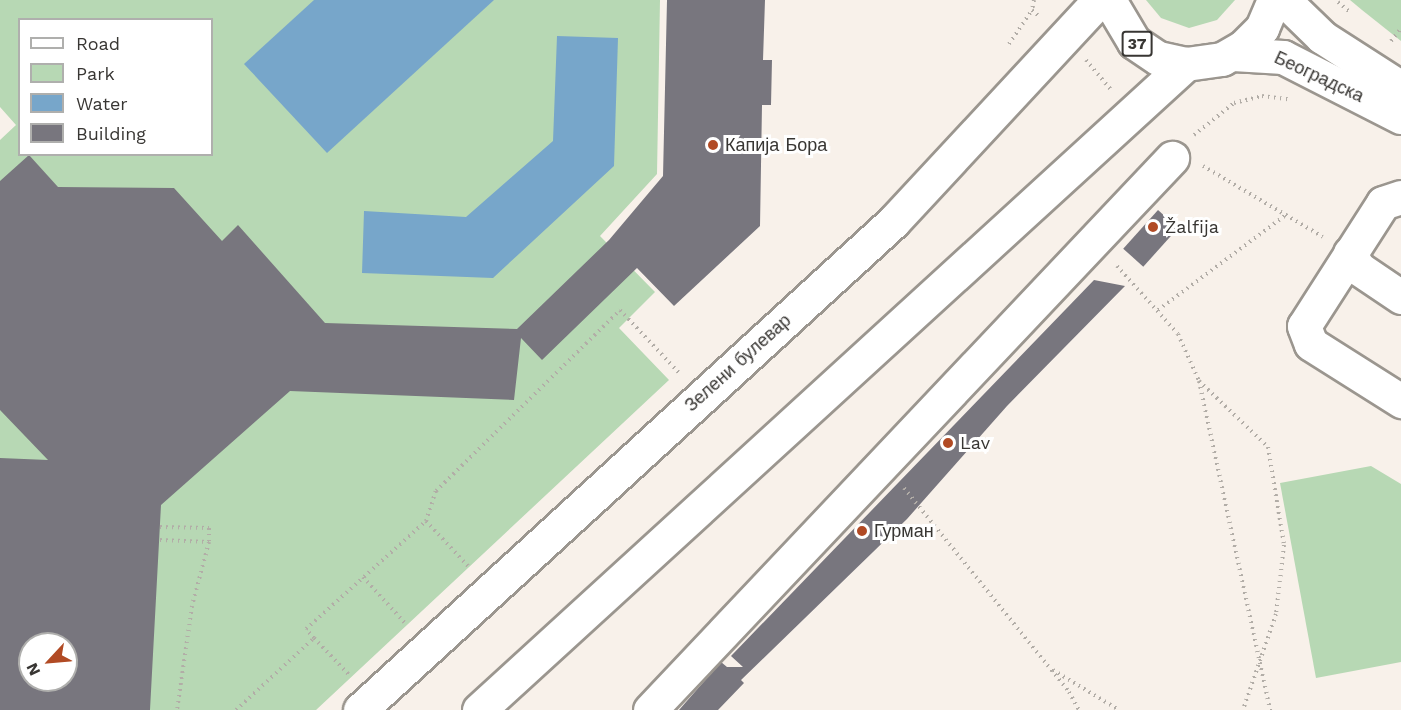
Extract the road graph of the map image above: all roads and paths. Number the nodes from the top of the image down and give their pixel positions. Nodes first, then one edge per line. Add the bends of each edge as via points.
1 (1100, 0) edge
2 (1109, 0) edge
3 (1274, 0) edge
4 (1284, 0) edge
5 (1401, 28) edge
6 (1390, 42) dead end
7 (1233, 54) junction
8 (1186, 64) junction
9 (1401, 88) edge
10 (1401, 117) edge
11 (1172, 158) dead end
12 (1401, 196) edge
13 (1286, 214) dead end
14 (1089, 241) junction
15 (1350, 253) junction
16 (1401, 297) edge
17 (1158, 310) junction
18 (683, 377) dead end
19 (1198, 381) junction
20 (1401, 401) edge
21 (882, 466) junction
22 (426, 521) junction
23 (160, 527) dead end
24 (160, 540) dead end
25 (209, 542) junction
26 (473, 572) dead end
27 (363, 577) junction
28 (410, 629) dead end
29 (314, 638) junction
30 (1260, 665) junction
31 (1049, 667) junction
32 (358, 696) edge
33 (177, 710) edge
34 (236, 710) edge
35 (479, 710) edge
36 (650, 710) edge
37 (1078, 710) edge
38 (1119, 710) edge
39 (1243, 710) edge
40 (1270, 710) edge

1 - 32 street, Зелени булевар via 893,222
2 - 8 street, 37 via 1134,42 1158,58
3 - 7 street, 37 via 1262,28
4 - 9 street, Београдска via 1322,37
5 - 6 path
7 - 8 street, 37
7 - 10 street, Београдска via 1282,57
8 - 35 street
11 - 14 street
12 - 15 street via 1383,203
13 - 17 path
14 - 17 path via 1139,285
14 - 21 street
15 - 16 street via 1358,268
15 - 20 street via 1304,326 1305,336
17 - 19 path via 1178,334
18 - 22 path via 620,310 436,491
19 - 30 path
19 - 30 path via 1268,447 1284,545 1276,614
21 - 31 path via 927,511
21 - 36 street
22 - 26 path
22 - 27 path
23 - 25 path via 209,528
24 - 25 path
25 - 33 path via 192,606
27 - 28 path
27 - 29 path via 306,629
29 - 32 path
29 - 34 path
30 - 39 path
30 - 40 path
31 - 37 path
31 - 38 path

